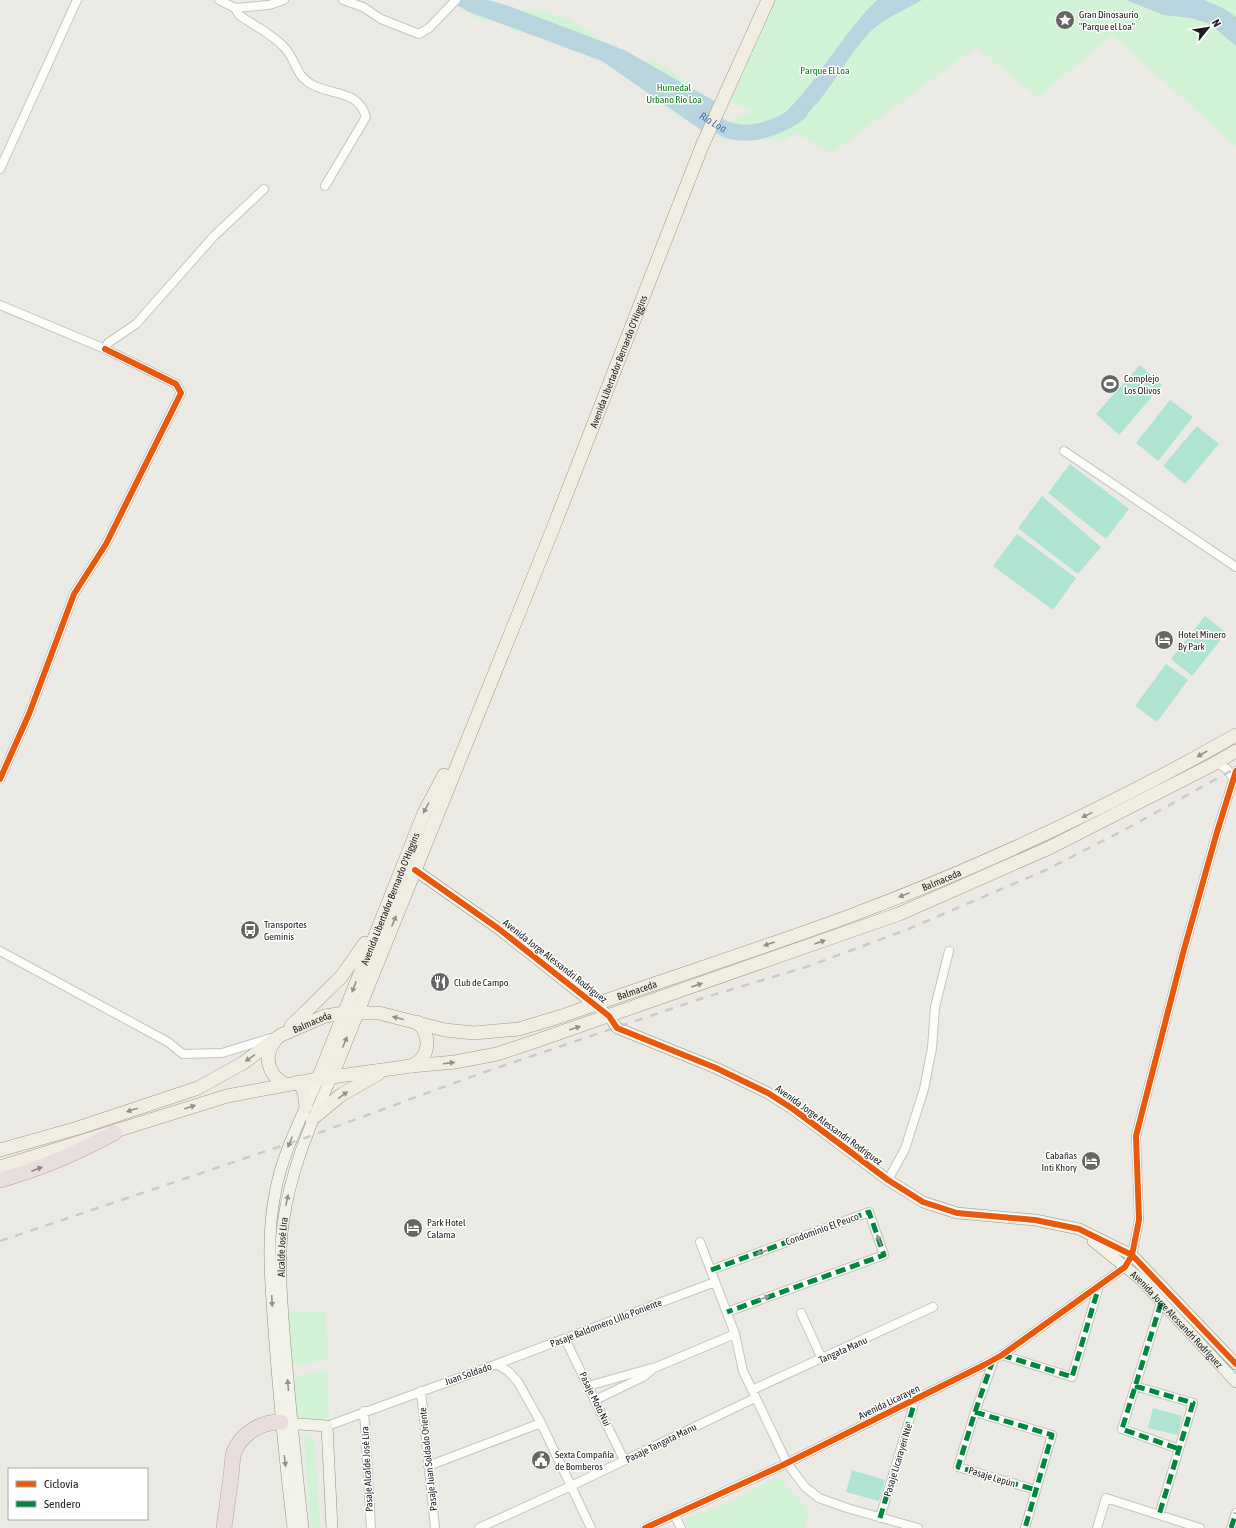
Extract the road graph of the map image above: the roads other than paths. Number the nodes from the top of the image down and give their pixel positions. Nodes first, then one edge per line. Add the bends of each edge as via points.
1 (77, 0) edge
2 (219, 0) edge
3 (284, 0) edge
4 (343, 0) edge
5 (456, 0) edge
6 (768, 0) edge
7 (235, 8) junction
8 (0, 170) edge
9 (325, 186) dead end
10 (264, 189) dead end
11 (0, 305) edge
12 (105, 349) junction
13 (1064, 451) dead end
14 (1236, 567) edge
15 (472, 725) junction
16 (1236, 735) edge
17 (1236, 751) edge
18 (1212, 766) junction
19 (1236, 771) edge
20 (0, 780) edge
21 (1234, 780) junction
22 (414, 870) junction
23 (384, 912) junction
24 (949, 951) dead end
25 (0, 952) edge
26 (365, 992) junction
27 (594, 1004) junction
28 (350, 1013) junction
29 (379, 1013) junction
30 (609, 1016) junction
31 (417, 1022) junction
32 (281, 1035) junction
33 (411, 1066) junction
34 (385, 1070) junction
35 (324, 1078) junction
36 (298, 1082) junction
37 (285, 1084) junction
38 (306, 1106) junction
39 (312, 1119) junction
40 (114, 1133) junction
41 (0, 1150) edge
42 (0, 1167) edge
43 (0, 1180) edge
44 (888, 1180) junction
45 (1079, 1229) junction
46 (700, 1242) dead end
47 (1132, 1255) junction
48 (1126, 1267) junction
49 (711, 1270) junction
50 (715, 1282) junction
51 (1100, 1286) junction
52 (1161, 1303) junction
53 (933, 1307) dead end
54 (727, 1312) junction
55 (801, 1313) dead end
56 (735, 1334) junction
57 (565, 1338) junction
58 (1002, 1355) junction
59 (822, 1359) junction
60 (994, 1360) junction
61 (497, 1364) junction
62 (1236, 1364) edge
63 (654, 1368) junction
64 (1236, 1382) edge
65 (588, 1386) junction
66 (1136, 1386) junction
67 (421, 1391) junction
68 (754, 1394) junction
69 (595, 1400) junction
70 (915, 1401) junction
71 (364, 1411) junction
72 (975, 1412) junction
73 (286, 1423) junction
74 (541, 1423) junction
75 (327, 1426) junction
76 (1179, 1449) junction
77 (624, 1460) junction
78 (787, 1463) junction
79 (428, 1466) junction
80 (571, 1486) junction
81 (1036, 1490) junction
82 (1236, 1513) edge
83 (674, 1514) junction
84 (1159, 1515) junction
85 (880, 1518) junction
86 (224, 1528) edge
87 (230, 1528) edge
88 (293, 1528) edge
89 (303, 1528) edge
90 (332, 1528) edge
91 (371, 1528) edge
92 (435, 1528) edge
93 (479, 1528) edge
94 (591, 1528) edge
95 (645, 1528) edge
96 (681, 1528) edge
97 (918, 1528) edge
98 (1024, 1528) edge
99 (1097, 1528) edge
100 (1200, 1528) edge
101 (1231, 1528) edge

1 - 8 street
2 - 7 street
3 - 7 street via 269,6
4 - 5 street via 418,34 429,28
6 - 15 main road, Avenida Libertador Bernardo O'Higgins via 702,146 552,531
7 - 9 street via 239,15 283,46 293,57 295,68 301,77 312,84 354,98 363,108 366,117
10 - 12 street via 214,236 136,324 108,343
11 - 12 street
12 - 20 street via 176,384 181,393 106,544 74,594 29,714
13 - 14 street
15 - 22 main road, Avenida Libertador Bernardo O'Higgins
15 -> 23 main road, Avenida Libertador Bernardo O'Higgins via 424,813
16 -> 27 main road, Balmaceda via 1141,787 991,859 845,918
17 - 18 main road, Balmaceda
18 - 21 street via 1219,764 1227,769
30 -> 18 main road, Balmaceda via 899,914 1049,848
19 - 21 street
21 - 47 street via 1217,832 1136,1136 1139,1220
26 -> 22 main road, Avenida Libertador Bernardo O'Higgins
22 - 27 street, Avenida Jorge Alessandri Rodríguez via 500,929
23 -> 28 main road, Avenida Libertador Bernardo O'Higgins
23 - 32 main road via 356,958 341,977 314,1006
24 - 44 street via 935,1007 932,1048 924,1089 905,1150
25 - 32 street via 168,1042 183,1054 222,1053
26 - 28 main road, Avenida Libertador Bernardo O'Higgins
26 - 29 main road
27 - 30 street, Avenida Jorge Alessandri Rodríguez
27 - 31 main road, Balmaceda via 504,1032 460,1032
28 - 29 main road, Balmaceda
28 - 32 main road, Balmaceda via 325,1016
28 - 35 main road, Avenida Libertador Bernardo O'Higgins
31 -> 29 main road, Balmaceda
33 -> 30 main road, Balmaceda via 456,1062 498,1054
30 - 44 street, Avenida Jorge Alessandri Rodríguez via 617,1028 716,1068 768,1093
31 - 33 main road via 424,1030 428,1045 420,1060
32 - 37 main road via 271,1046 268,1062 276,1078
32 -> 41 main road, Balmaceda via 243,1063 198,1088 78,1128
33 - 34 main road, Balmaceda
34 - 35 main road, Balmaceda
39 -> 34 main road via 341,1095
35 - 36 main road, Balmaceda
35 - 38 street, Alcalde José Lira
35 - 39 street, Alcalde José Lira
36 - 37 main road, Balmaceda
36 - 38 main road via 304,1091
40 -> 37 main road, Balmaceda via 199,1104
38 -> 73 street, Alcalde José Lira via 283,1161 274,1195 270,1230 272,1299
73 -> 39 street, Alcalde José Lira via 281,1245 289,1192
40 - 42 main road, Balmaceda
43 -> 40 highway via 60,1161
44 - 45 street, Avenida Jorge Alessandri Rodríguez via 923,1202 957,1213 1035,1220
45 - 47 street, Avenida Jorge Alessandri Rodríguez
45 - 48 street, Avenida Jorge Alessandri Rodríguez
46 - 49 street
47 - 48 street
47 - 62 street, Avenida Jorge Alessandri Rodríguez
48 - 51 street, Avenida Licarayen
48 - 52 street, Avenida Jorge Alessandri Rodríguez
49 - 50 street
54 -> 49 street, Condominio El Peuco via 884,1255 869,1212
50 - 54 street
50 - 57 street, Pasaje Baldomero Lillo Poniente
51 - 58 street, Avenida Licarayen
51 - 58 street via 1072,1376
52 - 64 street, Avenida Jorge Alessandri Rodríguez
52 - 66 street
53 - 59 street, Tangata Manu
54 - 56 street
55 - 59 street
56 - 63 street
56 - 68 street via 743,1370
57 - 61 street, Pasaje Baldomero Lillo Poniente
57 - 65 street, Pasaje Moto Nui
58 - 60 street, Avenida Licarayen
59 - 68 street, Tangata Manu
60 - 70 street, Avenida Licarayen
60 - 72 street, Pasaje Lepún
61 - 67 street, Juan Soldado
61 - 74 street, Juan Soldado via 518,1382
63 - 65 street
63 - 69 street via 643,1377
65 - 69 street, Pasaje Moto Nui
66 - 76 street via 1122,1429
66 - 76 street via 1193,1403
67 - 71 street, Juan Soldado
67 - 79 street, Pasaje Juan Soldado Oriente
68 - 77 street, Pasaje Tangata Manu
68 - 78 street
69 - 77 street, Pasaje Moto Nui
70 - 78 street, Avenida Licarayen
70 - 85 street, Pasaje Licarayen Nte
71 - 75 street, Juan Soldado
71 - 91 street, Pasaje Alcalde José Lira
72 - 81 street via 1052,1435
72 - 81 street, Pasaje Lepún via 958,1467
73 - 75 street
73 - 86 highway via 274,1422 260,1426 247,1434 238,1446 233,1458
73 - 87 highway via 260,1431 250,1441 243,1454
73 -> 88 street, Alcalde José Lira
73 - 89 street, Alcalde José Lira
74 - 79 street
74 - 80 street, Juan Soldado
75 - 90 street
76 - 84 street
77 - 80 street, Pasaje Tangata Manu
78 - 83 street, Avenida Licarayen
78 - 85 street via 805,1487 819,1498
79 - 92 street, Pasaje Juan Soldado Oriente
80 - 93 street, Pasaje Tangata Manu
80 - 94 street, Juan Soldado
81 - 98 street
82 - 101 street
83 - 95 street, Avenida Licarayen
83 - 96 street
84 - 99 street via 1106,1498
84 - 100 street
85 - 97 street

